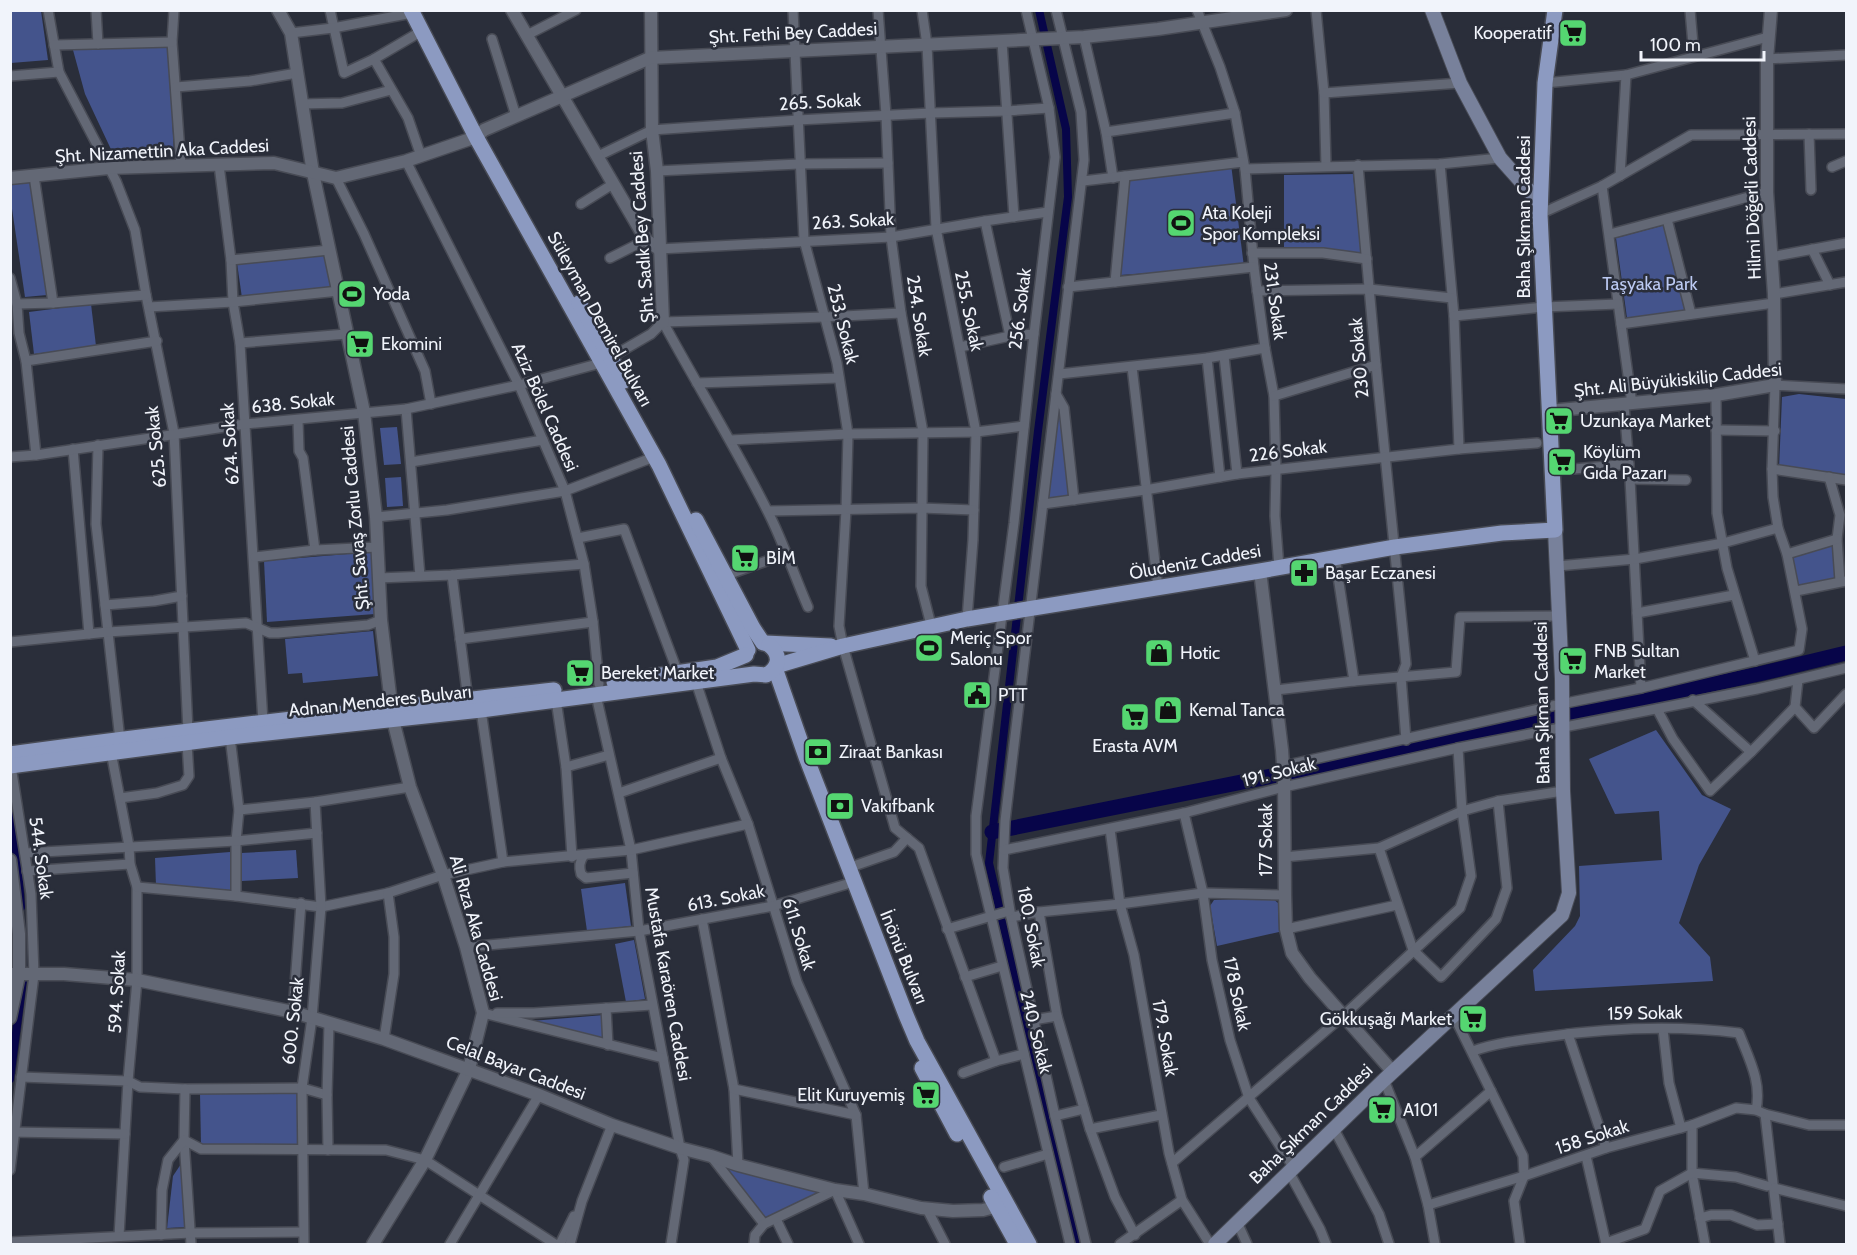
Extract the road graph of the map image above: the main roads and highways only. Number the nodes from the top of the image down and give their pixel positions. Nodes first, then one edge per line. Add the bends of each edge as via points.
1 (1432, 10) edge
2 (1555, 10) edge
3 (415, 11) edge
4 (480, 133) junction
5 (1540, 209) junction
6 (606, 360) junction
7 (1555, 530) junction
8 (766, 644) junction
9 (843, 646) junction
10 (747, 653) junction
11 (776, 667) junction
12 (757, 675) junction
13 (598, 690) junction
14 (392, 715) junction
15 (188, 737) junction
16 (116, 746) junction
17 (10, 754) edge
18 (11, 766) edge
19 (863, 918) junction
20 (1001, 1205) junction
21 (1017, 1245) edge
22 (1029, 1245) edge
23 (1213, 1245) edge

1 - 5 main road via 1460,83 1500,158
2 - 5 main road, Baha Şıkman Caddesi via 1545,83
3 - 4 main road, Süleyman Demirel Bulvarı
3 - 4 main road, Süleyman Demirel Bulvarı via 420,32
4 - 6 main road, Süleyman Demirel Bulvarı
5 - 7 main road, Baha Şıkman Caddesi
6 - 8 main road, Süleyman Demirel Bulvarı via 753,628
6 - 10 main road, Süleyman Demirel Bulvarı
7 - 9 main road, Öludeniz Caddesi via 1503,532 1395,547 931,625
7 - 23 main road, Baha Şıkman Caddesi via 1569,893 1562,915
8 - 9 main road, Adnan Menderes Bulvarı
8 - 10 main road, Adnan Menderes Bulvarı via 752,646
8 - 11 main road via 777,655
9 - 11 main road, Adnan Menderes Bulvarı
10 - 12 main road via 747,666
10 - 13 main road, Adnan Menderes Bulvarı via 717,667
11 - 12 main road, Adnan Menderes Bulvarı via 766,675
11 - 19 main road, İnönü Bulvarı
12 - 13 main road, Adnan Menderes Bulvarı
12 - 19 main road, İnönü Bulvarı via 773,689 781,704
13 - 14 main road, Adnan Menderes Bulvarı via 468,700
13 - 14 main road, Adnan Menderes Bulvarı via 481,710
14 - 15 main road, Adnan Menderes Bulvarı via 230,737
14 - 15 main road, Adnan Menderes Bulvarı via 263,722
15 - 16 main road, Adnan Menderes Bulvarı
16 - 17 main road, Adnan Menderes Bulvarı
16 - 18 main road, Adnan Menderes Bulvarı
19 - 20 main road, İnönü Bulvarı via 917,1041
20 - 21 main road, İnönü Bulvarı
20 - 22 main road, İnönü Bulvarı

